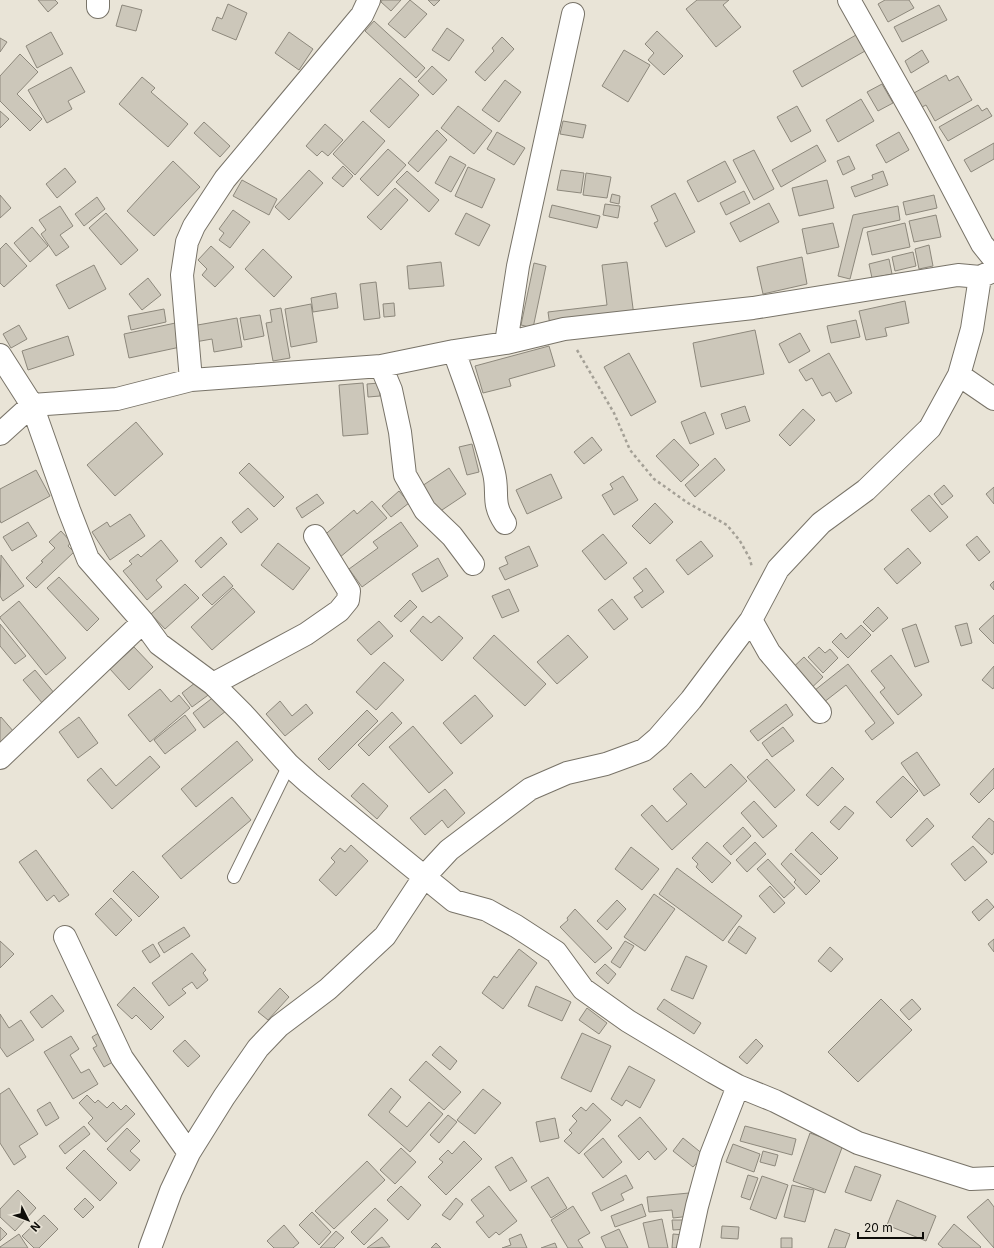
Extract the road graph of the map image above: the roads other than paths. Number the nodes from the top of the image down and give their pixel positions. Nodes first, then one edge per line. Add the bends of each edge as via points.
1 (369, 0) edge
2 (849, 0) edge
3 (573, 14) dead end
4 (994, 259) edge
5 (987, 274) edge
6 (506, 343) junction
7 (454, 351) junction
8 (0, 356) edge
9 (381, 366) junction
10 (959, 375) junction
11 (192, 380) junction
12 (994, 399) edge
13 (32, 405) junction
14 (0, 434) edge
15 (505, 523) dead end
16 (315, 536) dead end
17 (473, 564) dead end
18 (756, 612) junction
19 (143, 622) junction
20 (212, 684) junction
21 (820, 712) dead end
22 (0, 758) edge
23 (289, 765) junction
24 (234, 877) dead end
25 (424, 877) junction
26 (65, 937) dead end
27 (738, 1086) junction
28 (189, 1153) junction
29 (994, 1178) edge
30 (150, 1248) edge
31 (688, 1248) edge

1 - 11 street via 362,14 225,179 194,226 187,242 182,275
2 - 4 street via 982,244
3 - 6 street via 518,266
5 - 6 street via 958,275 753,308 564,329
5 - 10 street
6 - 7 street
7 - 9 street
7 - 15 street via 494,475 498,513
8 - 13 street
9 - 11 street
9 - 17 street via 391,390 400,432 405,475 425,510 452,536
10 - 12 street
10 - 18 street via 930,428 866,490 821,523 778,569
11 - 13 street via 117,399
13 - 14 street
13 - 19 street via 88,559
16 - 20 street via 349,591 348,600 339,612 306,634
18 - 21 street via 769,652
18 - 25 street via 691,700 644,750 606,764 567,773 530,789 449,850
19 - 20 street via 159,644
19 - 22 street
20 - 23 street
23 - 24 lane
23 - 25 street
25 - 27 street via 454,901 487,910 556,952 583,989 628,1022
25 - 28 street via 385,936 328,989 279,1026 258,1048
26 - 28 street via 122,1058
27 - 29 street via 775,1101 858,1143 971,1179
27 - 31 street via 711,1155
28 - 30 street via 171,1191

